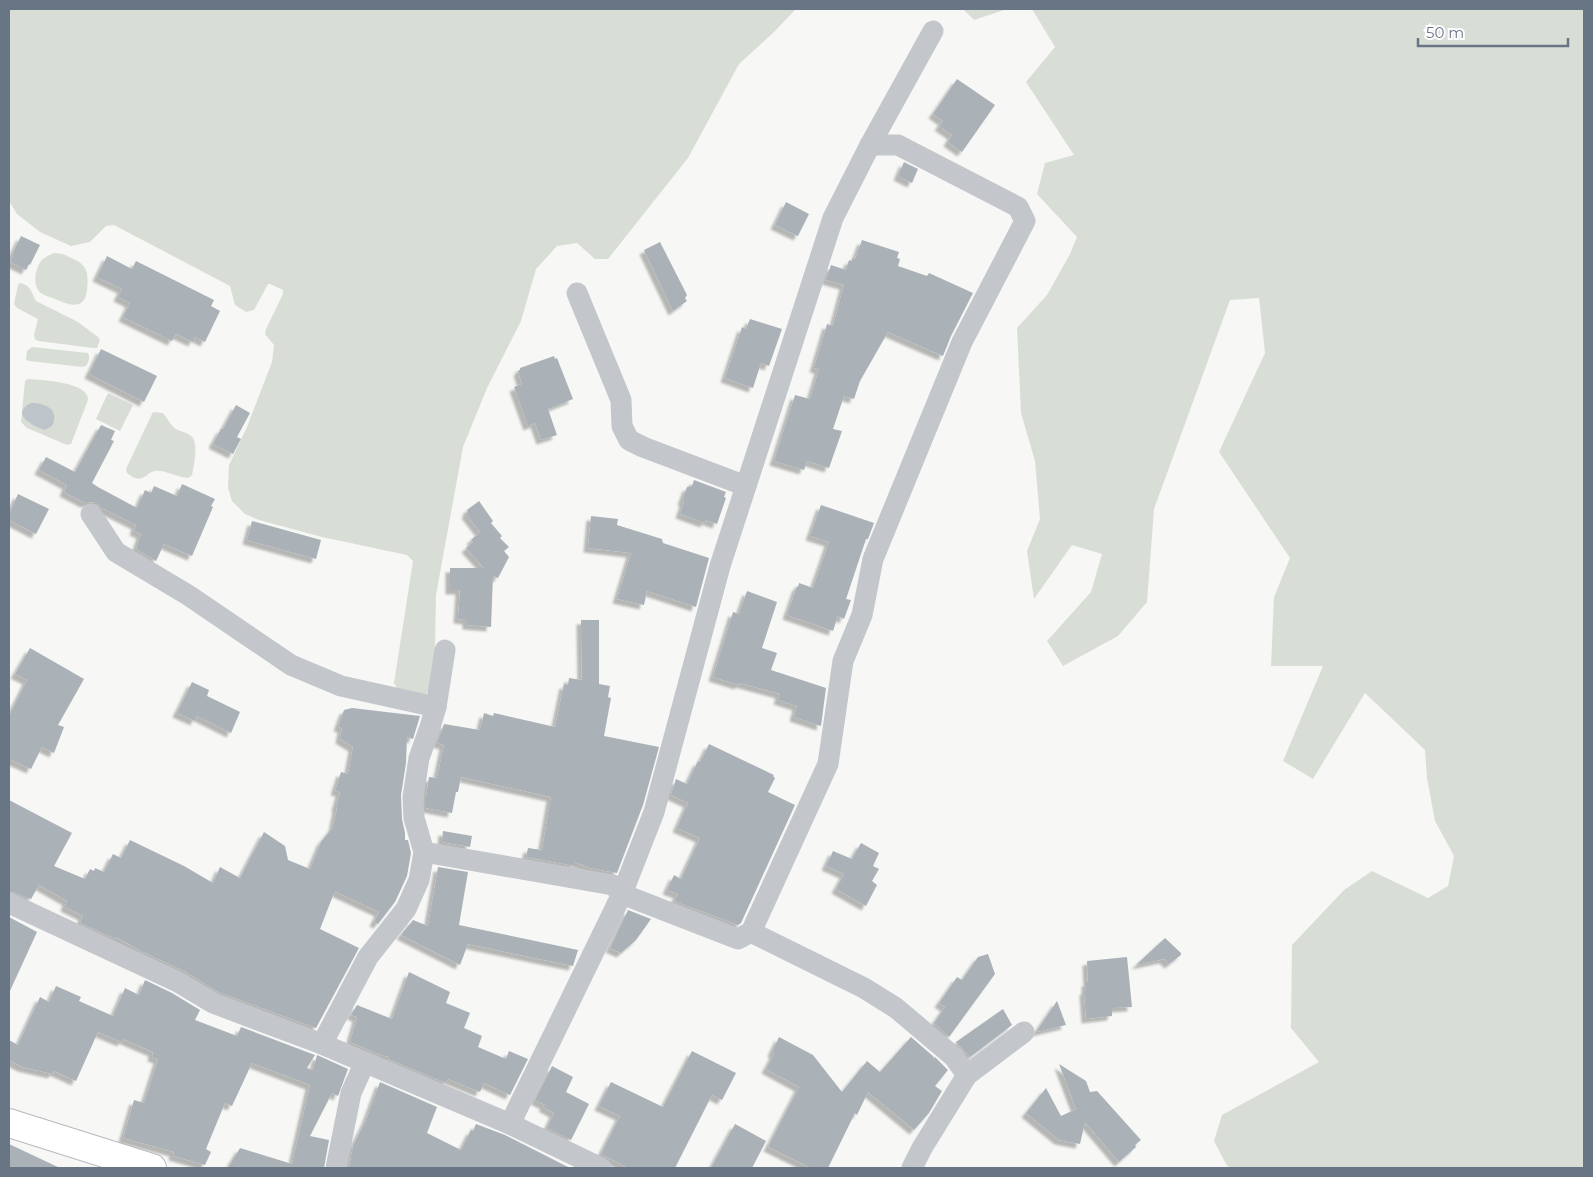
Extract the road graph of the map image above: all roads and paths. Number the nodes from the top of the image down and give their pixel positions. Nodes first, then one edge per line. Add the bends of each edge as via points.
1 (933, 31) dead end
2 (870, 145) junction
3 (577, 293) dead end
4 (746, 486) junction
5 (91, 514) dead end
6 (444, 650) dead end
7 (436, 707) junction
8 (424, 852) junction
9 (622, 894) junction
10 (9, 903) edge
11 (751, 932) junction
12 (1024, 1032) dead end
13 (322, 1044) junction
14 (365, 1062) junction
15 (967, 1075) junction
16 (9, 1123) edge
17 (510, 1124) junction
18 (152, 1168) edge
19 (336, 1168) edge
20 (601, 1168) edge
21 (912, 1168) edge

1 - 2 street
2 - 4 street via 833,218
2 - 11 street via 898,145 1018,207 1025,221 962,342 873,559 862,615 843,661 828,764
3 - 4 street via 621,400 622,426 629,440
4 - 9 street via 720,566 654,812
5 - 7 street via 116,552 188,595 291,665 341,686
6 - 7 street
7 - 8 street via 419,758 413,797 414,818
8 - 9 street via 613,885
8 - 13 street via 419,880 406,910 368,957
9 - 11 street via 738,939
9 - 17 street
10 - 13 street via 178,982 213,1003
11 - 15 street via 864,988 896,1008 954,1057
12 - 15 street
13 - 14 street
14 - 17 street
14 - 19 street via 351,1093
15 - 21 street
16 - 18 main road
17 - 20 street

